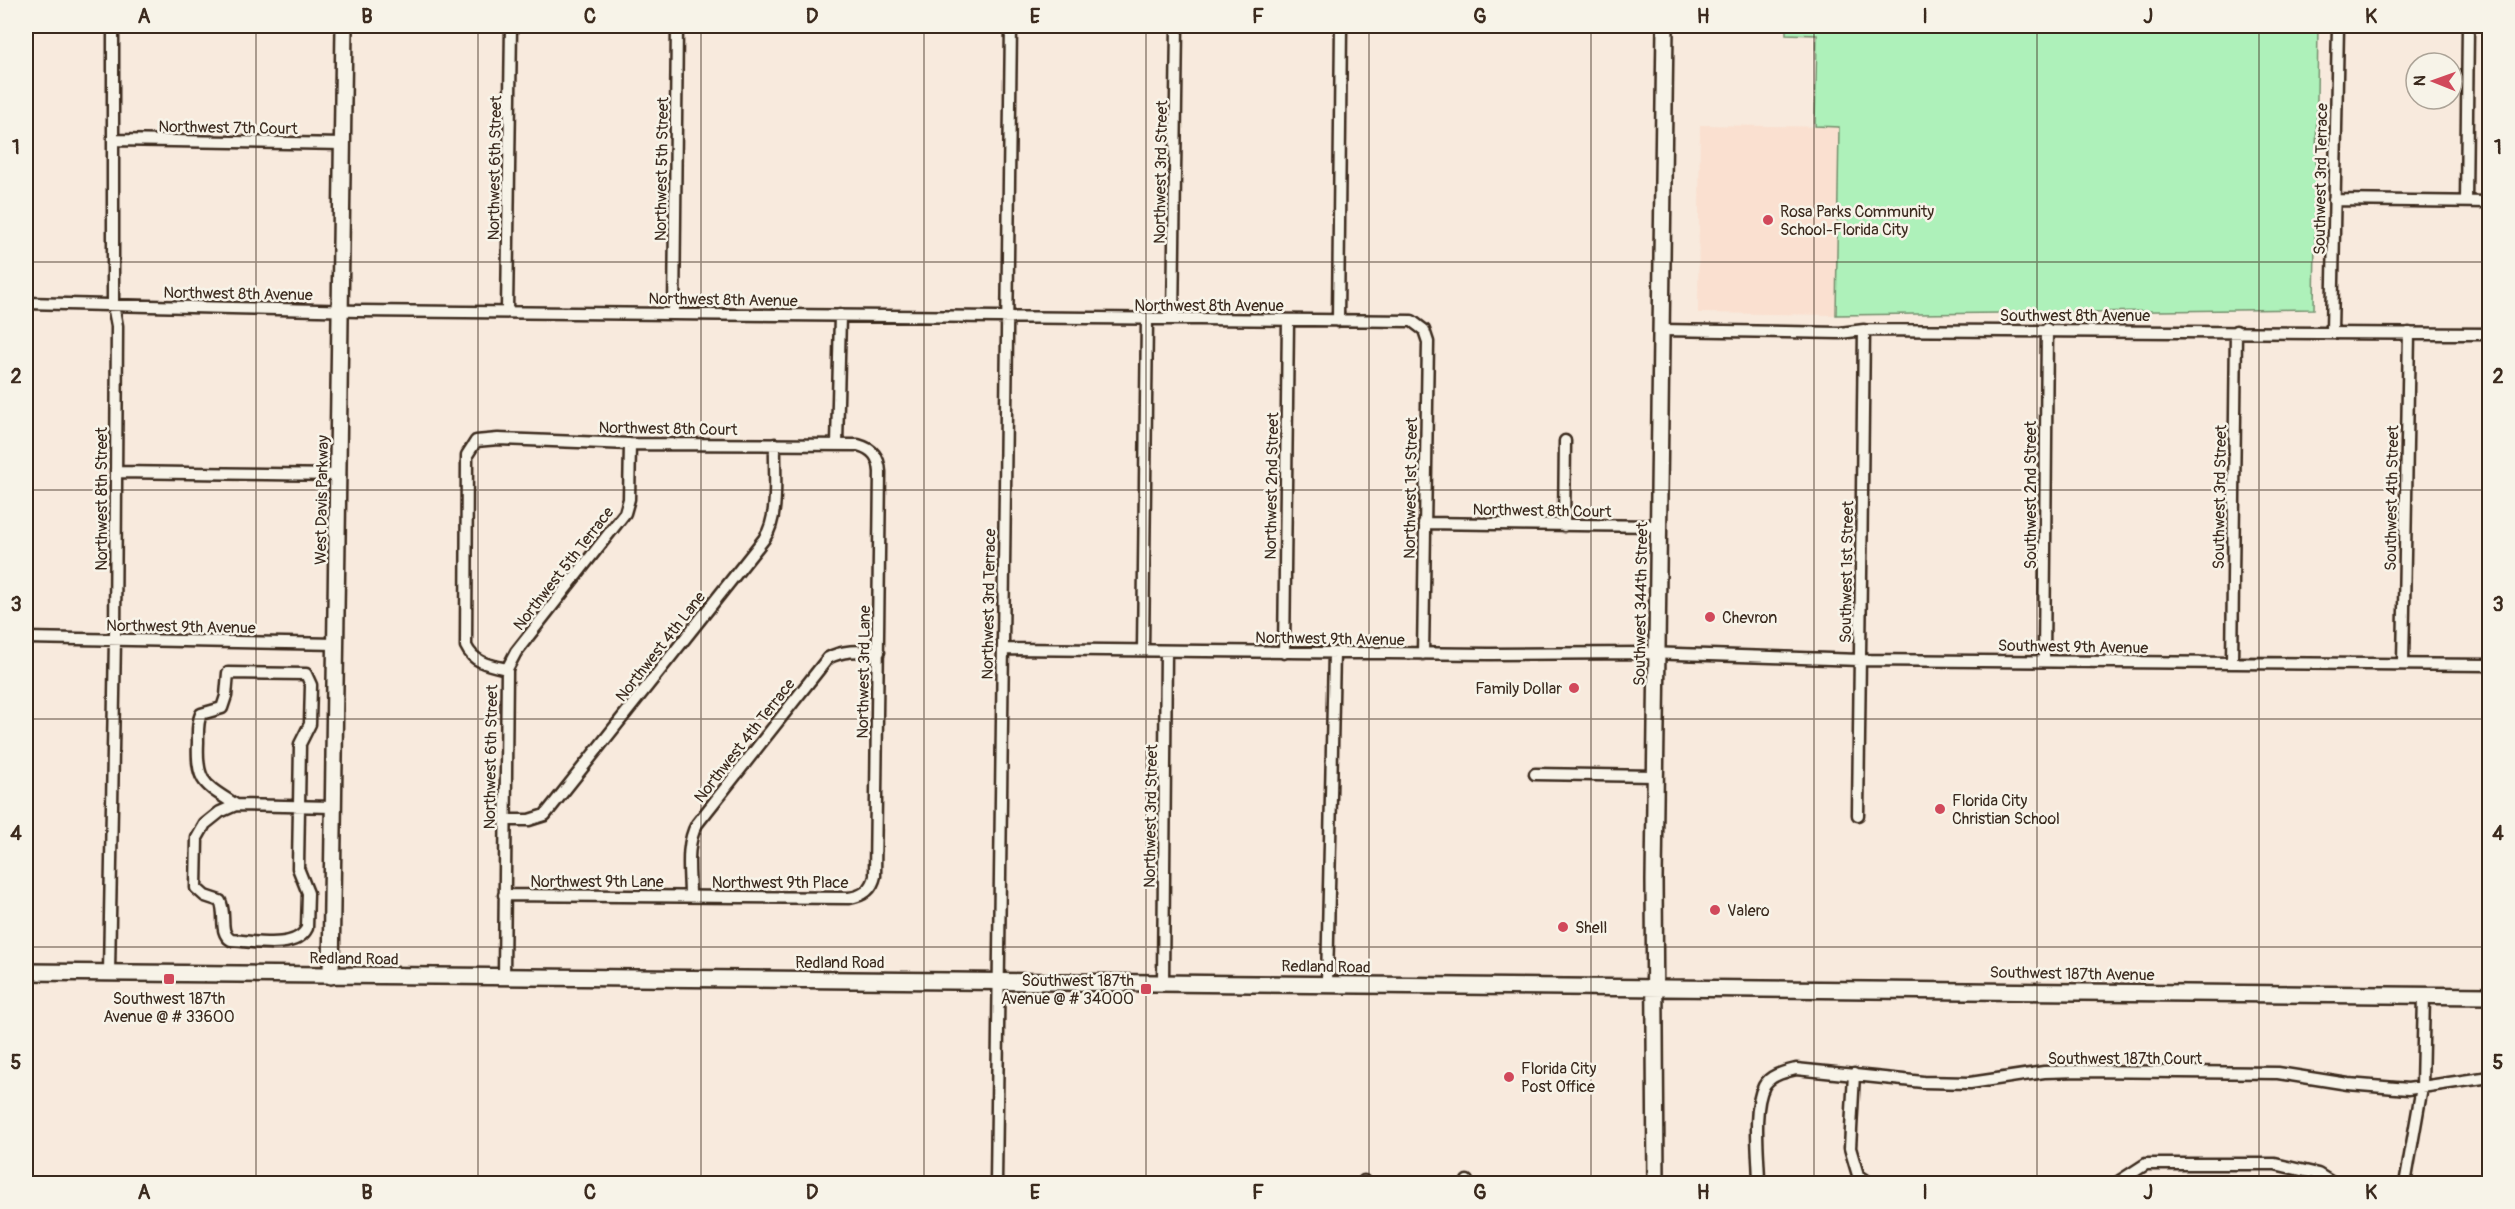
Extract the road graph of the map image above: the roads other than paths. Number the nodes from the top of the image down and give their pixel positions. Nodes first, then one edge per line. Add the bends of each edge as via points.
1 (113, 26) edge
2 (344, 26) edge
3 (511, 26) edge
4 (677, 26) edge
5 (1011, 26) edge
6 (1177, 26) edge
7 (1341, 26) edge
8 (1665, 26) edge
9 (2338, 26) edge
10 (2468, 26) edge
11 (113, 140) junction
12 (343, 144) junction
13 (2334, 200) junction
14 (2466, 202) junction
15 (2490, 202) edge
16 (26, 303) edge
17 (113, 305) junction
18 (341, 310) junction
19 (507, 311) junction
20 (674, 313) junction
21 (840, 315) junction
22 (1007, 317) junction
23 (1147, 319) junction
24 (1173, 319) junction
25 (1288, 320) junction
26 (1338, 321) junction
27 (1420, 325) joint
28 (2047, 329) junction
29 (1661, 330) junction
30 (1864, 330) junction
31 (2236, 332) junction
32 (2332, 332) junction
33 (2409, 333) junction
34 (2490, 334) edge
35 (1564, 441) dead end
36 (630, 444) junction
37 (775, 444) junction
38 (837, 445) junction
39 (875, 454) joint
40 (467, 455) joint
41 (117, 472) junction
42 (340, 475) junction
43 (1424, 524) junction
44 (1564, 526) junction
45 (1659, 526) junction
46 (26, 638) edge
47 (115, 639) junction
48 (337, 644) junction
49 (1003, 649) junction
50 (1143, 650) junction
51 (1166, 651) junction
52 (879, 652) junction
53 (1284, 653) junction
54 (1334, 653) junction
55 (1657, 653) junction
56 (1423, 654) junction
57 (1860, 660) junction
58 (2044, 661) junction
59 (2232, 663) junction
60 (2403, 664) junction
61 (2490, 665) edge
62 (507, 669) junction
63 (1535, 774) dead end
64 (1655, 776) junction
65 (236, 806) junction
66 (299, 807) junction
67 (334, 807) junction
68 (1858, 815) dead end
69 (505, 820) junction
70 (868, 890) joint
71 (504, 895) junction
72 (690, 896) junction
73 (26, 972) edge
74 (109, 973) junction
75 (331, 976) junction
76 (504, 978) junction
77 (998, 981) junction
78 (1163, 982) junction
79 (1326, 984) junction
80 (1654, 987) junction
81 (2424, 996) junction
82 (2490, 996) edge
83 (1854, 1074) junction
84 (2490, 1077) edge
85 (2422, 1087) junction
86 (996, 1184) edge
87 (1656, 1184) edge
88 (1759, 1184) edge
89 (1871, 1184) edge
90 (2115, 1184) edge
91 (2334, 1184) edge
92 (2405, 1184) edge

1 - 11 street, Northwest 8th Street
2 - 12 street, West Davis Parkway
3 - 19 street, Northwest 6th Street
4 - 20 street, Northwest 5th Street
5 - 22 street, Northwest 3rd Terrace
6 - 24 street, Northwest 3rd Street
7 - 26 street
8 - 29 street, Southwest 344th Street
9 - 13 street, Southwest 3rd Terrace
10 - 14 street
11 - 12 street, Northwest 7th Court
11 - 17 street, Northwest 8th Street
12 - 18 street, West Davis Parkway
13 - 14 street
13 - 32 street, Southwest 3rd Terrace
14 - 15 street
16 - 17 street, Northwest 8th Avenue
17 - 18 street, Northwest 8th Avenue
17 - 41 street, Northwest 8th Street via 117,326
18 - 19 street, Northwest 8th Avenue
18 - 42 street, West Davis Parkway
19 - 20 street, Northwest 8th Avenue
20 - 21 street, Northwest 8th Avenue
21 - 22 street, Northwest 8th Avenue
21 - 38 street
22 - 23 street, Northwest 8th Avenue
22 - 49 street, Northwest 3rd Terrace
23 - 24 street, Northwest 8th Avenue
23 - 50 street
24 - 25 street, Northwest 8th Avenue
25 - 26 street, Northwest 8th Avenue
25 - 53 street, Northwest 2nd Street
26 - 27 street, Northwest 8th Avenue via 1408,321
27 - 43 street, Northwest 1st Street via 1428,342
28 - 30 street, Southwest 8th Avenue
28 - 31 street, Southwest 8th Avenue
28 - 58 street, Southwest 2nd Street
29 - 30 street, Southwest 8th Avenue
29 - 45 street, Southwest 344th Street
30 - 57 street, Southwest 1st Street
31 - 32 street, Southwest 8th Avenue
31 - 59 street, Southwest 3rd Street
32 - 33 street, Southwest 8th Avenue
33 - 34 street, Southwest 8th Avenue
33 - 60 street, Southwest 4th Street
35 - 44 street
36 - 37 street, Northwest 8th Court
36 - 40 street, Northwest 8th Court via 498,439 476,441
36 - 62 street, Northwest 5th Terrace via 625,513 516,652
37 - 38 street, Northwest 8th Court
37 - 69 street, Northwest 4th Lane via 772,529 545,815
38 - 39 street, Northwest 8th Court via 858,445
39 - 52 street, Northwest 3rd Lane via 880,472
40 - 62 street, Northwest 6th Street via 466,646 474,659
41 - 42 street
41 - 47 street, Northwest 8th Street
42 - 48 street, West Davis Parkway
43 - 44 street, Northwest 8th Court
43 - 56 street, Northwest 1st Street
44 - 45 street, Northwest 8th Court
45 - 55 street, Southwest 344th Street
46 - 47 street, Northwest 9th Avenue
47 - 48 street, Northwest 9th Avenue
47 - 74 street, Northwest 8th Street
48 - 67 street, West Davis Parkway
49 - 50 street, Northwest 9th Avenue
49 - 77 street, Northwest 3rd Terrace
50 - 51 street, Northwest 9th Avenue
51 - 53 street, Northwest 9th Avenue
51 - 78 street, Northwest 3rd Street
52 - 70 street, Northwest 3rd Lane via 874,876
52 - 72 street, Northwest 4th Terrace via 847,651 828,658 696,824 690,849
53 - 54 street, Northwest 9th Avenue
54 - 56 street, Northwest 9th Avenue
54 - 79 street
55 - 56 street, Northwest 9th Avenue
55 - 57 street, Southwest 9th Avenue
55 - 64 street, Southwest 344th Street
57 - 58 street, Southwest 9th Avenue
57 - 68 street, Southwest 1st Street
58 - 59 street, Southwest 9th Avenue
59 - 60 street, Southwest 9th Avenue
60 - 61 street, Southwest 9th Avenue
62 - 69 street, Northwest 6th Street
63 - 64 street
64 - 80 street, Southwest 344th Street
65 - 66 street
65 - 66 street via 220,812 197,838 196,888 220,901 226,937 279,942 298,938 307,928 308,893 298,868
65 - 66 street via 200,777 198,720 201,714 225,704 228,673 298,672 306,674 311,685 310,724 300,744
66 - 67 street
67 - 75 street, West Davis Parkway
69 - 71 street, Northwest 6th Street
70 - 72 street, Northwest 9th Place via 849,898
71 - 72 street, Northwest 9th Lane
71 - 76 street, Northwest 6th Street
73 - 74 street, Redland Road
74 - 75 street, Redland Road
75 - 76 street, Redland Road
76 - 77 street, Redland Road
77 - 78 street, Redland Road
77 - 86 street, Northwest 3rd Terrace
78 - 79 street, Redland Road
79 - 80 street, Redland Road
80 - 81 street, Southwest 187th Avenue
80 - 87 street, Southwest 344th Street
81 - 82 street, Southwest 187th Avenue
81 - 85 street
83 - 85 street, Southwest 187th Court via 1970,1083 2044,1072 2278,1073 2393,1089
83 - 88 street, Southwest 187th Court via 1796,1069 1778,1074 1764,1086 1758,1111
83 - 89 street via 1850,1148 1858,1175
84 - 85 street, Southwest 187th Court
85 - 92 street
90 - 91 street via 2146,1164 2275,1164 2318,1174

